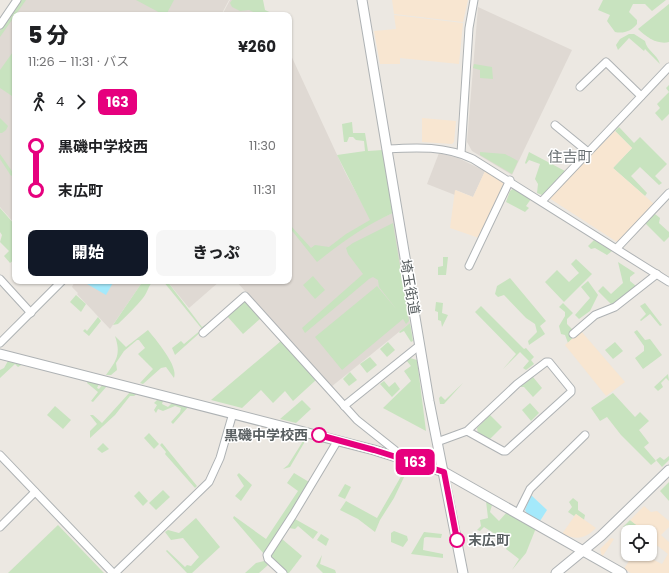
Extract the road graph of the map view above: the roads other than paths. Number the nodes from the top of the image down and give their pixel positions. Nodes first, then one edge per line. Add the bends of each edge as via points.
1 (17, 0) edge
2 (362, 0) edge
3 (474, 0) edge
4 (1, 22) edge
5 (669, 67) edge
6 (580, 87) dead end
7 (641, 96) junction
8 (555, 124) dead end
9 (387, 149) junction
10 (588, 152) junction
11 (461, 153) junction
12 (510, 180) junction
13 (669, 193) edge
14 (542, 201) junction
15 (617, 248) junction
16 (469, 266) dead end
17 (657, 274) junction
18 (0, 279) edge
19 (669, 282) edge
20 (59, 284) edge
21 (31, 313) junction
22 (203, 333) dead end
23 (573, 334) dead end
24 (0, 343) edge
25 (420, 345) junction
26 (0, 354) edge
27 (344, 406) junction
28 (233, 413) junction
29 (467, 431) junction
30 (585, 435) dead end
31 (338, 440) junction
32 (437, 442) junction
33 (0, 455) edge
34 (406, 460) junction
35 (669, 470) edge
36 (444, 472) junction
37 (35, 492) junction
38 (518, 513) junction
39 (0, 527) edge
40 (583, 552) junction
41 (114, 573) edge
42 (283, 573) edge
43 (463, 573) edge
44 (556, 573) edge
45 (622, 573) edge

1 - 4 street
2 - 9 street, 埼玉街道
3 - 11 street via 469,28
5 - 7 street
6 - 7 street via 606,62
7 - 10 street
8 - 10 street
9 - 11 street via 432,147
9 - 25 street, 埼玉街道
10 - 14 street
11 - 12 street
12 - 14 street
12 - 16 street
13 - 15 street
14 - 15 street
15 - 17 street
17 - 19 street
17 - 23 street via 615,307 595,314
18 - 21 street
20 - 21 street
21 - 24 street
22 - 27 street via 245,296
25 - 27 street
25 - 32 street, 埼玉街道
26 - 28 street
27 - 34 street via 364,427
28 - 31 street
28 - 41 street via 220,458 209,482
29 - 29 street via 506,451 571,392 571,389 549,362 546,362 517,384
29 - 32 street
30 - 38 street via 530,489
31 - 34 street
31 - 42 street via 267,555
32 - 36 street, 埼玉街道
33 - 37 street
34 - 36 street
35 - 40 street
36 - 38 street
36 - 43 street, 埼玉街道
37 - 39 street
37 - 41 street
38 - 40 street
40 - 44 street
40 - 45 street

